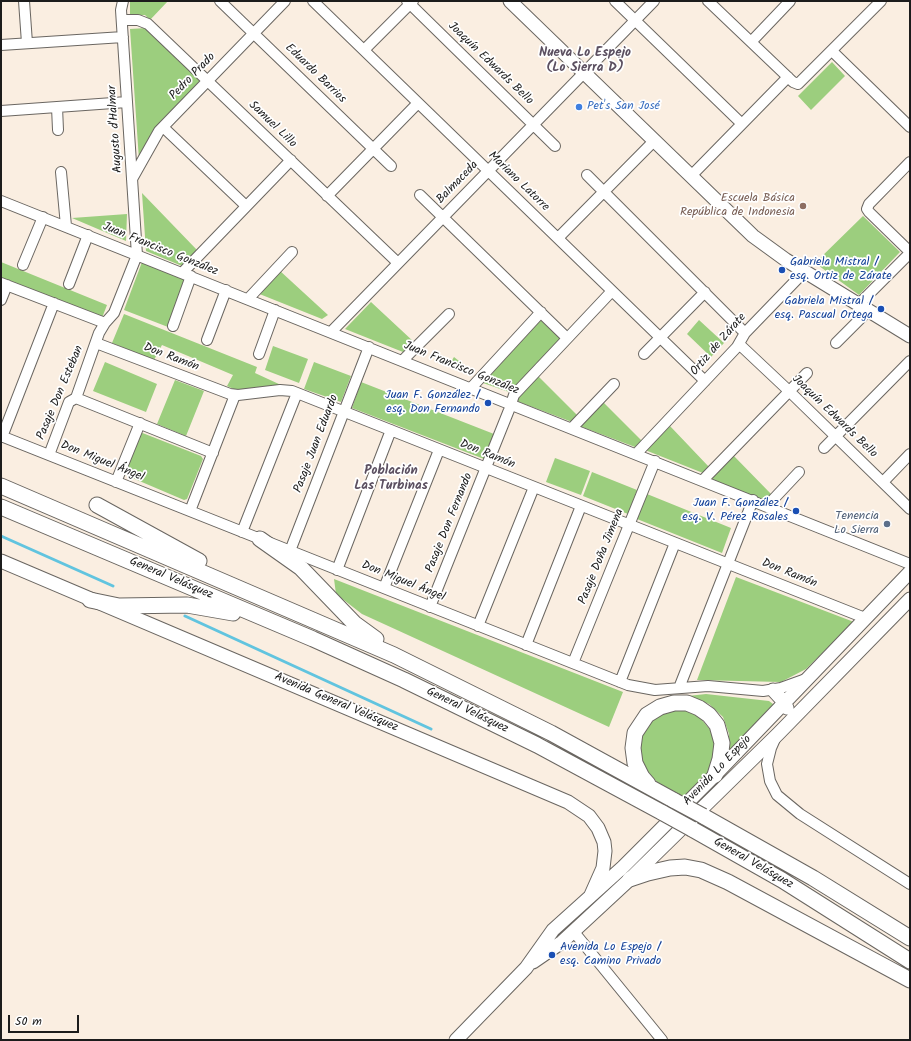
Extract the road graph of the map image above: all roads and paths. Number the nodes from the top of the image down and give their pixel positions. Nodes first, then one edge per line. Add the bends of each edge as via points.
1 (24, 1) edge
2 (123, 1) edge
3 (220, 1) edge
4 (285, 1) edge
5 (313, 1) edge
6 (615, 1) edge
7 (654, 1) edge
8 (708, 1) edge
9 (790, 1) edge
10 (881, 1) edge
11 (410, 2) edge
12 (513, 2) edge
13 (122, 20) junction
14 (635, 20) junction
15 (253, 33) junction
16 (123, 37) junction
17 (751, 42) junction
18 (27, 44) junction
19 (1, 45) edge
20 (364, 50) junction
21 (832, 52) junction
22 (584, 73) junction
23 (788, 77) junction
24 (207, 81) junction
25 (127, 102) junction
26 (418, 103) junction
27 (57, 107) junction
28 (1, 111) edge
29 (534, 124) junction
30 (742, 124) junction
31 (163, 126) junction
32 (910, 127) edge
33 (58, 130) dead end
34 (654, 141) junction
35 (555, 146) dead end
36 (373, 149) junction
37 (291, 160) junction
38 (910, 162) edge
39 (391, 166) dead end
40 (488, 171) junction
41 (61, 172) dead end
42 (587, 175) dead end
43 (691, 176) junction
44 (132, 179) junction
45 (604, 192) junction
46 (420, 195) dead end
47 (327, 196) junction
48 (1, 201) edge
49 (246, 206) junction
50 (43, 217) junction
51 (443, 217) junction
52 (66, 226) junction
53 (88, 236) junction
54 (558, 238) junction
55 (292, 252) dead end
56 (910, 252) edge
57 (136, 255) junction
58 (398, 263) junction
59 (23, 265) dead end
60 (804, 272) junction
61 (187, 275) junction
62 (4, 284) edge
63 (69, 284) dead end
64 (226, 290) junction
65 (612, 291) junction
66 (705, 292) junction
67 (248, 299) junction
68 (1, 300) edge
69 (54, 303) junction
70 (863, 308) junction
71 (275, 310) junction
72 (541, 312) junction
73 (450, 314) dead end
74 (105, 323) junction
75 (173, 326) dead end
76 (331, 332) junction
77 (745, 333) junction
78 (910, 336) edge
79 (567, 338) junction
80 (660, 338) junction
81 (207, 340) dead end
82 (96, 343) junction
83 (836, 343) dead end
84 (739, 344) junction
85 (369, 347) junction
86 (259, 354) dead end
87 (644, 354) dead end
88 (404, 360) junction
89 (910, 361) edge
90 (807, 373) dead end
91 (705, 381) junction
92 (614, 384) dead end
93 (471, 388) junction
94 (790, 391) junction
95 (297, 393) junction
96 (235, 395) junction
97 (76, 398) junction
98 (510, 404) junction
99 (344, 412) junction
100 (140, 423) junction
101 (572, 428) junction
102 (391, 430) junction
103 (2, 436) edge
104 (836, 436) junction
105 (824, 448) dead end
106 (439, 450) junction
107 (213, 453) junction
108 (636, 454) junction
109 (910, 454) edge
110 (49, 455) junction
111 (655, 461) junction
112 (486, 468) junction
113 (799, 472) dead end
114 (703, 480) junction
115 (116, 482) junction
116 (883, 482) junction
117 (1, 486) edge
118 (534, 487) junction
119 (753, 500) junction
120 (97, 505) dead end
121 (581, 506) junction
122 (767, 506) junction
123 (1, 507) edge
124 (910, 509) edge
125 (190, 511) junction
126 (629, 525) junction
127 (242, 532) junction
128 (260, 539) junction
129 (676, 543) junction
130 (290, 551) junction
131 (1, 561) edge
132 (728, 564) junction
133 (910, 564) edge
134 (337, 570) junction
135 (910, 572) edge
136 (384, 588) junction
137 (245, 590) junction
138 (910, 599) edge
139 (90, 600) junction
140 (430, 607) junction
141 (865, 618) junction
142 (265, 619) junction
143 (478, 626) junction
144 (526, 645) junction
145 (824, 661) junction
146 (573, 663) junction
147 (837, 674) junction
148 (443, 678) junction
149 (806, 679) junction
150 (620, 682) junction
151 (679, 688) junction
152 (773, 690) junction
153 (784, 702) junction
154 (778, 734) junction
155 (756, 756) junction
156 (716, 775) junction
157 (653, 789) junction
158 (630, 879) junction
159 (910, 884) edge
160 (591, 895) junction
161 (574, 932) junction
162 (910, 938) edge
163 (910, 961) edge
164 (526, 968) junction
165 (910, 980) edge
166 (456, 1040) edge
167 (662, 1040) edge

1 - 18 street
2 - 13 street, Augusto d'Halmar
3 - 15 street, Eduardo Barrios
4 - 15 street, Pedro Prado
5 - 20 street, Mariano Latorre
6 - 14 street
7 - 14 street, Balmaceda
8 - 17 street
9 - 17 street
10 - 21 street
11 - 20 street
11 - 29 street, Joaquín Edwards Bello
12 - 22 main road
13 - 16 street, Augusto d'Halmar
13 - 24 street, Samuel Lillo via 145,22
14 - 22 street, Balmaceda
14 - 30 street
15 - 24 street, Pedro Prado
15 - 36 street, Eduardo Barrios
16 - 18 street
16 - 25 street, Augusto d'Halmar
17 - 23 street
18 - 19 street
20 - 26 street, Mariano Latorre
21 - 23 street via 798,84
21 - 32 street
22 - 29 street, Balmaceda
22 - 34 main road
23 - 30 street
24 - 31 street, Pedro Prado
24 - 37 street, Samuel Lillo
25 - 27 street
25 - 44 street, Augusto d'Halmar
26 - 36 street
26 - 40 street, Mariano Latorre
27 - 28 street
27 - 33 street
29 - 35 street, Joaquín Edwards Bello
29 - 40 street, Balmaceda
30 - 43 street
31 - 44 street, Pedro Prado
31 - 49 street
34 - 43 main road
34 - 45 street
36 - 39 street, Eduardo Barrios
36 - 47 street
37 - 47 street, Samuel Lillo
37 - 49 street
38 - 56 street via 867,209
40 - 51 street, Balmaceda
40 - 54 street, Mariano Latorre
41 - 52 street
42 - 45 street
43 - 60 main road via 753,236
44 - 57 street, Augusto d'Halmar
45 - 54 street
45 - 66 street
46 - 51 street
47 - 58 street, Samuel Lillo
48 - 50 street, Juan Francisco González
49 - 61 street
50 - 52 street, Juan Francisco González
50 - 59 street
51 - 58 street, Balmaceda
51 - 72 street
52 - 53 street, Juan Francisco González
53 - 57 street, Juan Francisco González
53 - 63 street
54 - 65 street, Mariano Latorre
55 - 67 street
56 - 70 street
57 - 61 street, Juan Francisco González
57 - 74 street, Pasaje Don Esteban via 114,313
58 - 76 street, Balmaceda
60 - 70 main road
60 - 77 street, Ortiz de Zárate
61 - 64 street, Juan Francisco González
61 - 75 street
62 - 68 street
62 - 69 street
64 - 67 street, Juan Francisco González
64 - 81 street
65 - 79 street, Pasaje Don Fernando
65 - 80 street, Mariano Latorre
66 - 77 street
66 - 80 street
67 - 71 street, Juan Francisco González
69 - 74 street
69 - 103 street
70 - 78 main road
70 - 83 street
71 - 76 street, Juan Francisco González
71 - 86 street
72 - 79 street
72 - 93 street
73 - 88 street
74 - 82 street, Pasaje Don Esteban
76 - 85 street, Juan Francisco González
77 - 84 street, Ortiz de Zárate
79 - 98 street, Pasaje Don Fernando via 514,395
80 - 87 street
80 - 91 street, Mariano Latorre
82 - 96 street, Don Ramón
82 - 97 street, Pasaje Don Esteban
84 - 91 street, Ortiz de Zárate
84 - 94 street, Joaquín Edwards Bello
85 - 88 street, Juan Francisco González
85 - 99 street, Pasaje Juan Eduardo
88 - 93 street, Juan Francisco González
89 - 104 street
90 - 94 street
91 - 108 street, Ortiz de Zárate
92 - 101 street
93 - 98 street, Juan Francisco González
94 - 104 street, Joaquín Edwards Bello
94 - 114 street
95 - 96 street, Don Ramón via 280,390
95 - 99 street, Don Ramón
95 - 127 street
96 - 107 street
97 - 100 street
97 - 110 street, Pasaje Don Esteban via 69,402
98 - 101 street, Juan Francisco González
98 - 112 street, Pasaje Don Fernando
99 - 102 street, Don Ramón
99 - 130 street, Pasaje Juan Eduardo
100 - 107 street
100 - 115 street
101 - 108 street, Juan Francisco González
102 - 106 street, Don Ramón
102 - 134 street
103 - 110 street, Don Miguel Ángel
104 - 105 street
104 - 116 street, Joaquín Edwards Bello
106 - 112 street, Don Ramón
106 - 136 street
107 - 125 street
108 - 111 street, Juan Francisco González
109 - 116 street
110 - 115 street, Don Miguel Ángel
111 - 114 street, Juan Francisco González
111 - 126 street, Pasaje Doña Jimena
112 - 118 street, Don Ramón
112 - 140 street, Pasaje Don Fernando
113 - 122 street
114 - 119 street, Juan Francisco González
115 - 125 street, Don Miguel Ángel
116 - 124 street, Joaquín Edwards Bello
117 - 137 highway, General Velásquez
118 - 121 street, Don Ramón
118 - 143 street
119 - 122 street, Juan Francisco González
119 - 132 street
120 - 137 highway via 205,564
121 - 126 street, Don Ramón
121 - 144 street
122 - 133 street, Juan Francisco González
123 - 142 highway, General Velásquez
125 - 127 street, Don Miguel Ángel
126 - 129 street, Don Ramón
126 - 146 street, Pasaje Doña Jimena
127 - 128 street, Don Miguel Ángel
128 - 130 street, Don Miguel Ángel
128 - 148 highway via 301,568 360,628
129 - 132 street, Don Ramón
129 - 150 street
130 - 134 street, Don Miguel Ángel
131 - 139 main road, Avenida General Velásquez
132 - 141 street, Don Ramón
132 - 151 street
134 - 136 street, Don Miguel Ángel
135 - 141 main road, Avenida Lo Espejo
136 - 140 street, Don Miguel Ángel
137 - 148 highway, General Velásquez
138 - 147 main road, Avenida Lo Espejo
139 - 142 highway via 119,606 197,606
139 - 160 main road, Avenida General Velásquez via 558,797 578,808 594,822 604,842 603,868
140 - 143 street, Don Miguel Ángel
141 - 145 main road, Avenida Lo Espejo
142 - 163 highway, General Velásquez, bridge via 492,722 663,813 794,887
143 - 144 street, Don Miguel Ángel
144 - 146 street, Don Miguel Ángel
145 - 147 main road via 826,672
145 - 149 main road, Avenida Lo Espejo
146 - 150 street, Don Miguel Ángel
147 - 154 main road, Avenida Lo Espejo
148 - 157 highway, General Velásquez
149 - 152 street, Don Miguel Ángel
149 - 153 main road, Avenida Lo Espejo
150 - 151 street, Don Miguel Ángel via 644,689
151 - 152 street, Don Miguel Ángel via 716,686
152 - 153 main road
153 - 155 main road via 787,709 784,718 766,738
153 - 156 main road, Avenida Lo Espejo
154 - 155 main road, Avenida Lo Espejo
154 - 159 street via 767,764 770,781 777,795 800,814
155 - 158 main road, Avenida Lo Espejo
156 - 157 highway via 722,751 717,725 704,711 693,705 680,702 667,704 653,710 642,720 633,740 633,756 638,770
156 - 160 main road, Avenida Lo Espejo
157 - 162 highway, General Velásquez, bridge via 806,874
158 - 161 main road, Avenida Lo Espejo
158 - 165 highway via 670,868 701,870
160 - 164 main road, Avenida Lo Espejo via 553,930
161 - 164 main road, Avenida Lo Espejo
161 - 167 street
164 - 166 main road, Avenida Lo Espejo

